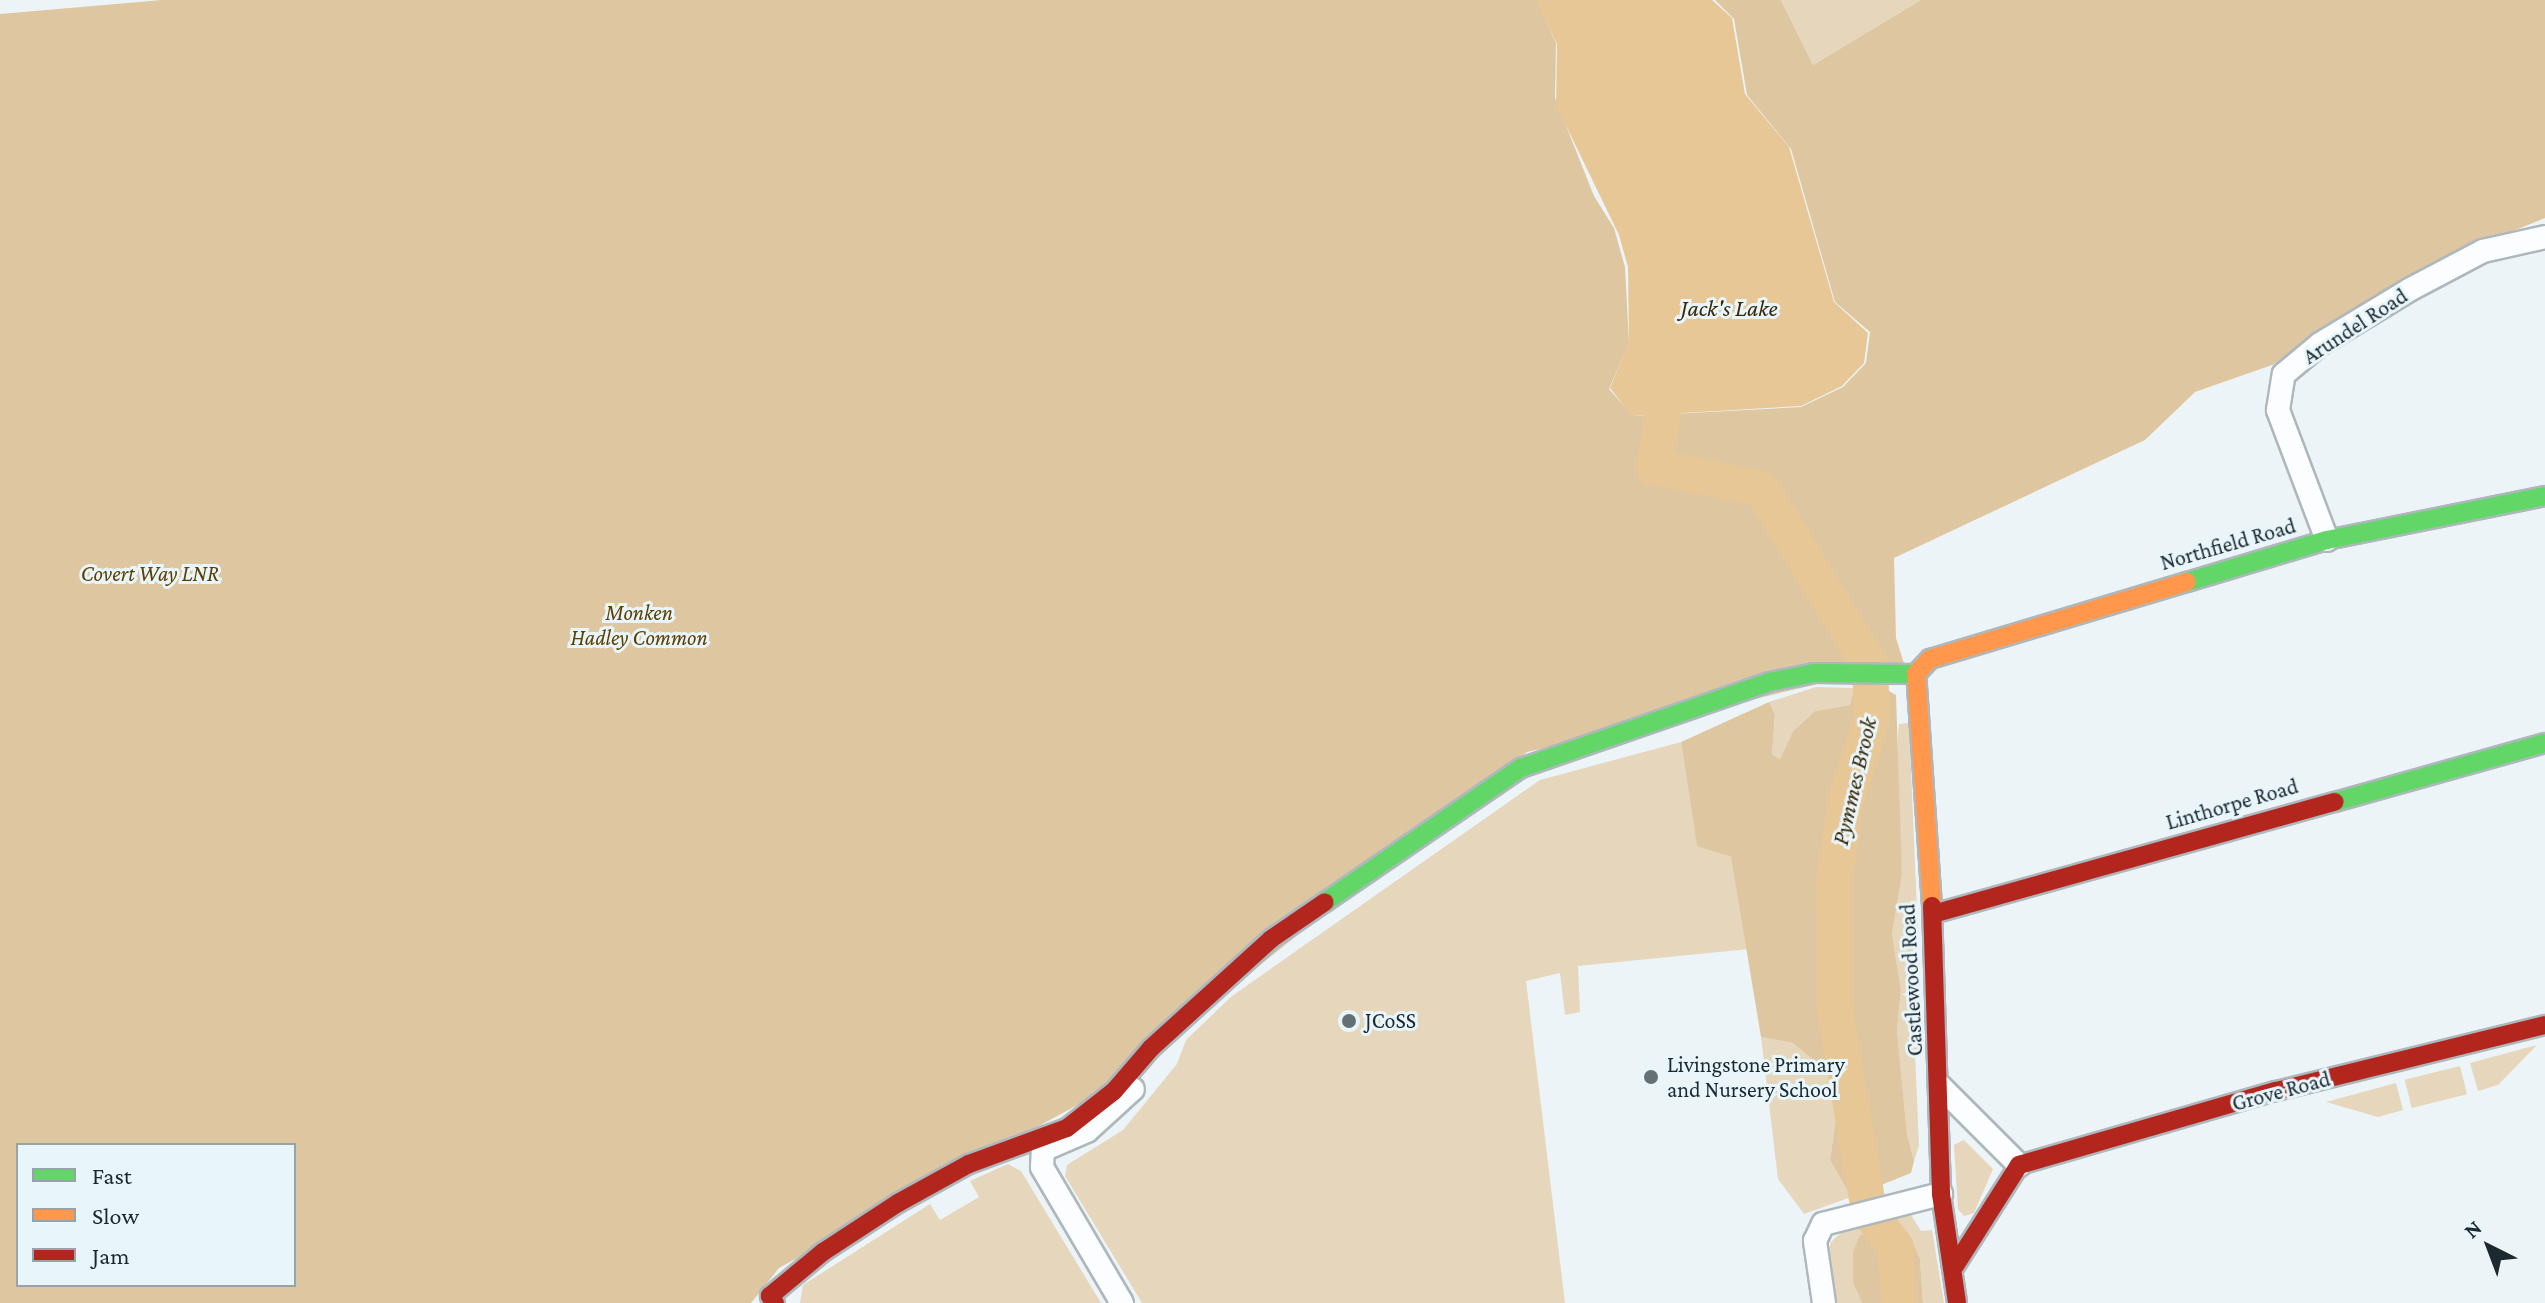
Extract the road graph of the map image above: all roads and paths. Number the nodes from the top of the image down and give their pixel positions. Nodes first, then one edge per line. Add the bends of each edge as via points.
1 (2545, 237) edge
2 (2545, 496) edge
3 (2327, 540) junction
4 (1916, 674) junction
5 (2545, 743) edge
6 (1933, 914) junction
7 (1178, 1022) junction
8 (2545, 1025) edge
9 (1940, 1086) junction
10 (2019, 1165) junction
11 (1941, 1194) junction
12 (1955, 1266) junction
13 (775, 1303) edge
14 (1122, 1303) edge
15 (1824, 1303) edge
16 (1957, 1303) edge

1 - 3 street, Arundel Road via 2483,251 2320,344 2284,374 2278,410
2 - 3 street, Northfield Road
3 - 4 street, Northfield Road via 1930,659
4 - 6 street, Castlewood Road
4 - 7 street via 1870,670 1769,682 1521,768 1271,939
5 - 6 street, Linthorpe Road
6 - 9 street, Castlewood Road
7 - 13 street via 1114,1091 1067,1128 969,1164 898,1203 823,1252 770,1296
7 - 14 street via 1155,1064 1114,1111 1087,1131 1043,1150 1042,1167
8 - 10 street, Grove Road via 2276,1091
9 - 10 street
9 - 11 street, Castlewood Road
10 - 12 street
11 - 12 street, Castlewood Road
11 - 15 street via 1823,1224 1815,1241
12 - 16 street, Castlewood Road

